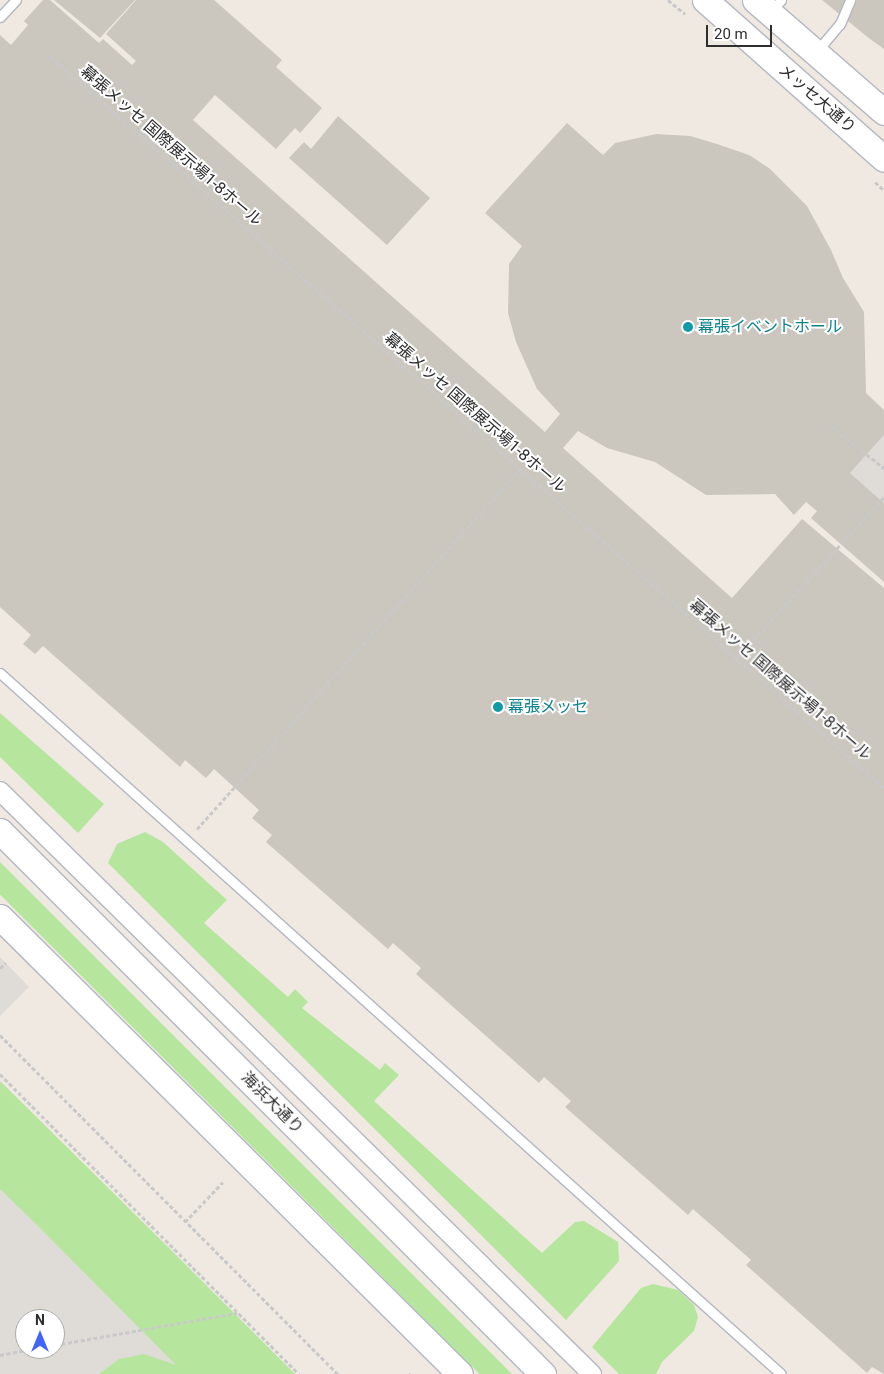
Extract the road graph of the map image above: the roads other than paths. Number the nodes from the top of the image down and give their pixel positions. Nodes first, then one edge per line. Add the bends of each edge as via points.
1 (16, 0) edge
2 (704, 0) edge
3 (850, 0) edge
4 (769, 4) edge
5 (0, 17) edge
6 (816, 52) junction
7 (884, 112) edge
8 (884, 159) edge
9 (0, 673) edge
10 (0, 791) edge
11 (0, 831) edge
12 (0, 917) edge
13 (460, 1374) edge
14 (543, 1374) edge
15 (592, 1374) edge
16 (781, 1374) edge

1 - 5 lane
2 - 8 street, メッセ大通り
3 - 6 lane via 840,24
4 - 6 street
6 - 7 street
9 - 16 lane
10 - 15 street
11 - 14 street, 海浜大通り
12 - 13 street

